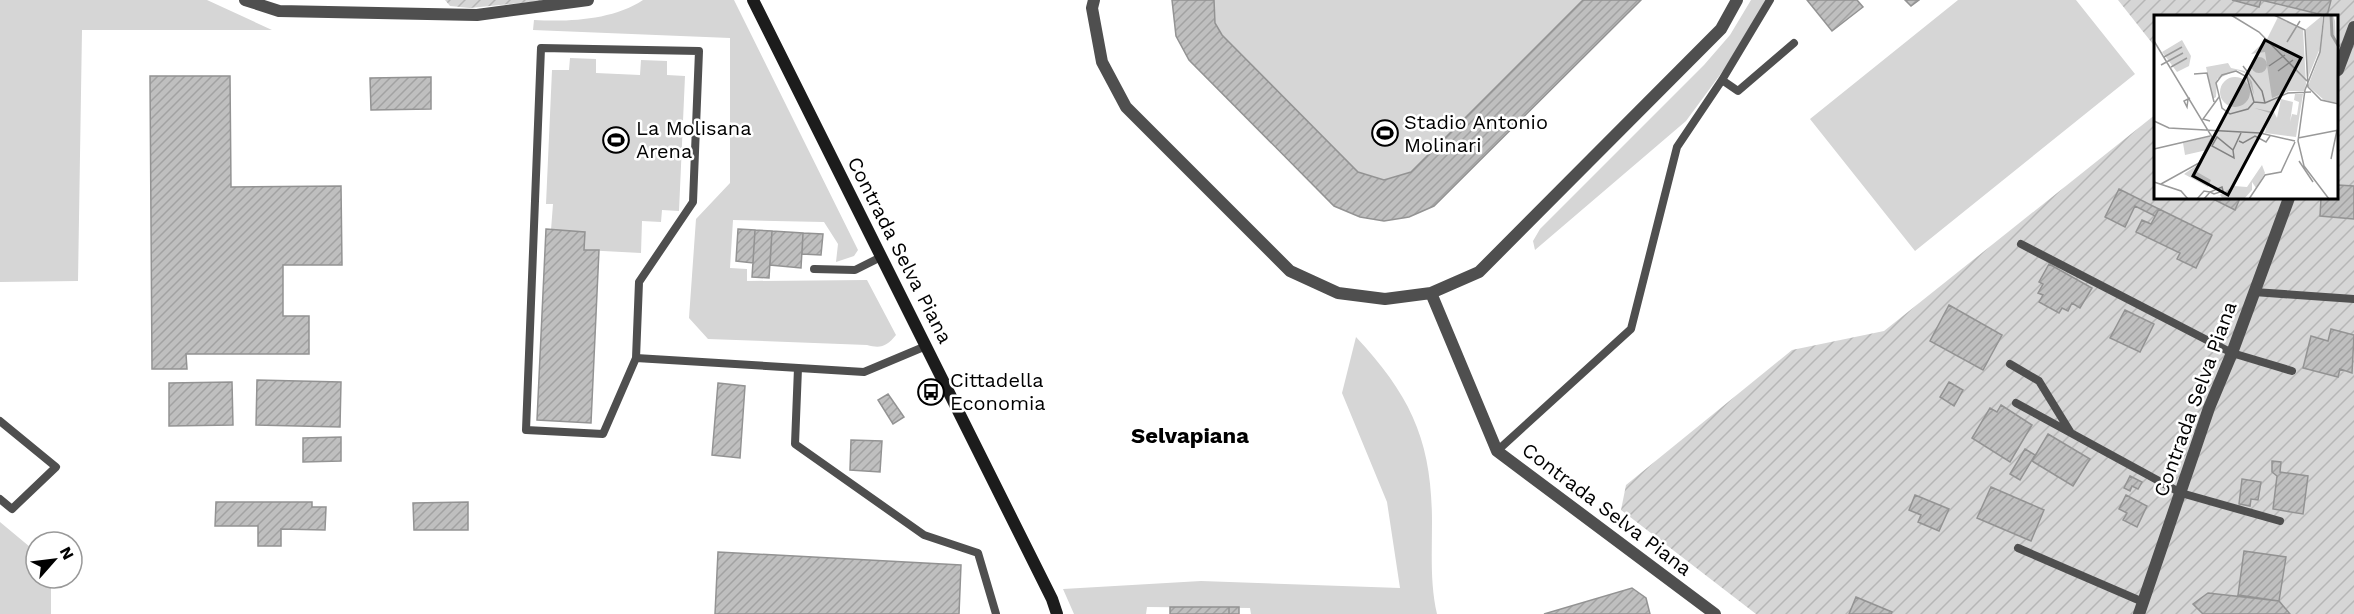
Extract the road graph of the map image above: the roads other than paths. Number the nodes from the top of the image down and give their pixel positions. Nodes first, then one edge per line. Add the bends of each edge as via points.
1 (245, 0) edge
2 (588, 0) edge
3 (753, 0) edge
4 (1094, 0) edge
5 (1737, 0) edge
6 (1770, 0) edge
7 (2354, 27) edge
8 (1794, 44) dead end
9 (2339, 65) edge
10 (1722, 80) junction
11 (2288, 200) edge
12 (2020, 244) dead end
13 (881, 257) junction
14 (814, 269) dead end
15 (2254, 292) junction
16 (1431, 293) junction
17 (2354, 299) edge
18 (926, 346) junction
19 (2232, 353) junction
20 (636, 358) junction
21 (2010, 364) dead end
22 (798, 368) junction
23 (2292, 371) dead end
24 (2016, 403) dead end
25 (0, 421) edge
26 (2072, 434) junction
27 (1497, 451) junction
28 (2181, 493) junction
29 (0, 499) edge
30 (2280, 521) dead end
31 (2018, 548) dead end
32 (2141, 608) edge
33 (996, 614) edge
34 (1057, 614) edge
35 (1715, 614) edge

1 - 2 street via 279,11 477,15
3 - 13 street, Contrada Selva Piana
4 - 16 street via 1092,8 1102,62 1126,107 1290,271 1338,292 1384,299
5 - 16 street via 1721,29 1479,272
6 - 10 lane
7 - 9 street
8 - 10 lane via 1737,91
10 - 27 lane via 1677,147 1631,329
11 - 15 street, Contrada Selva Piana
12 - 19 lane
13 - 14 lane via 855,270
13 - 18 street, Contrada Selva Piana
15 - 17 lane
15 - 19 street, Contrada Selva Piana
16 - 27 street, Contrada Selva Piana
18 - 22 lane via 864,372
18 - 34 street, Contrada Selva Piana
19 - 23 lane
19 - 28 street, Contrada Selva Piana
20 - 20 lane via 603,434 526,430 541,48 699,51 693,202 639,282
20 - 22 lane
21 - 26 lane via 2039,381
22 - 33 lane via 795,444 924,535 978,553
24 - 26 lane
25 - 29 lane via 56,466 12,508
26 - 28 lane
27 - 35 street, Contrada Selva Piana
28 - 30 lane
28 - 32 street, Contrada Selva Piana
31 - 32 lane

